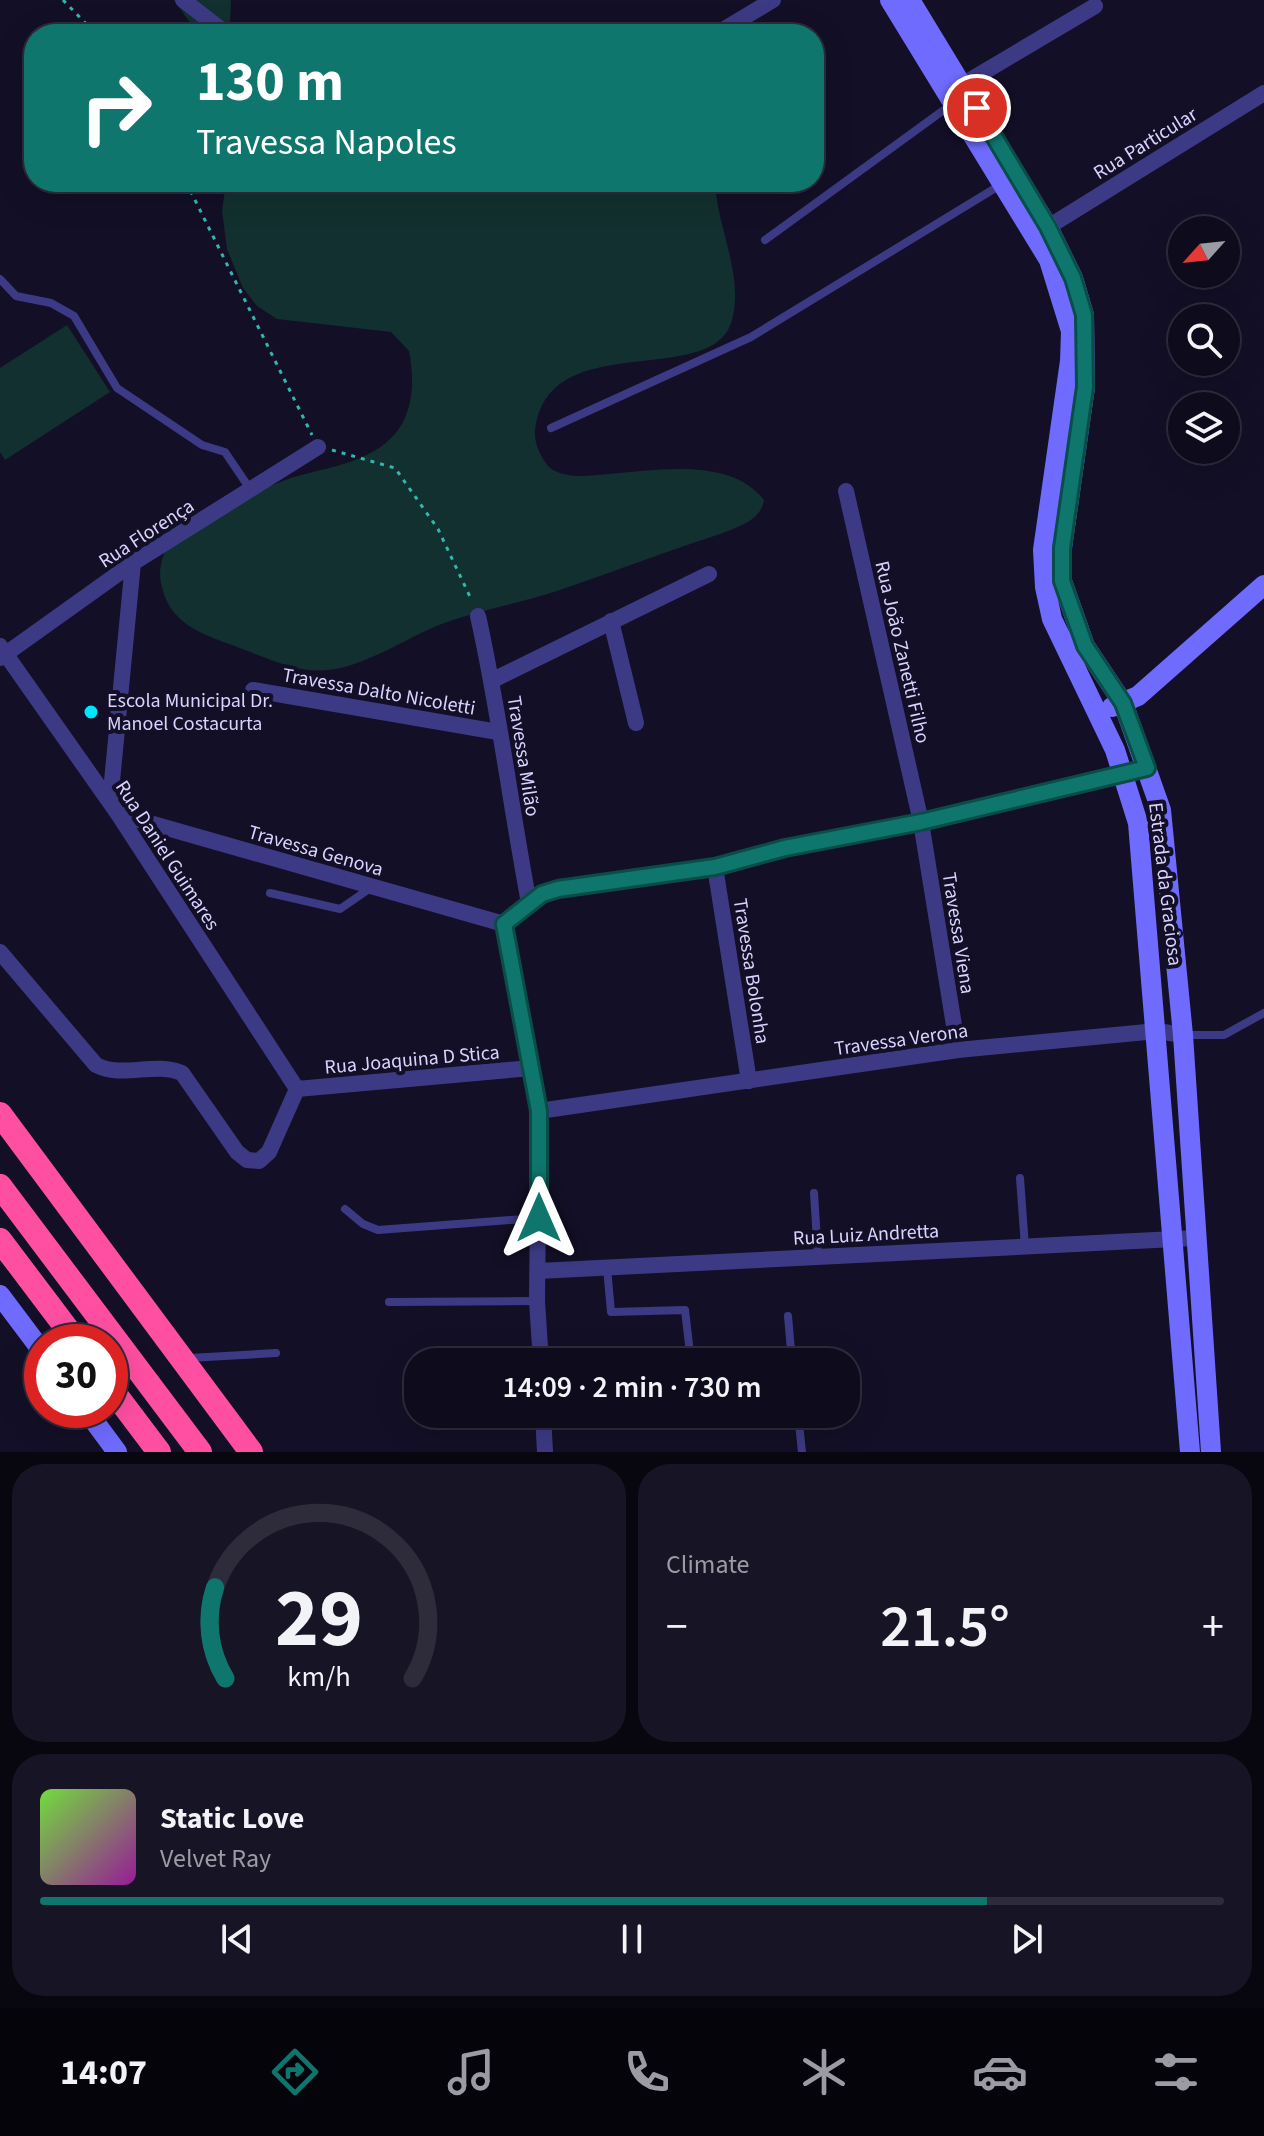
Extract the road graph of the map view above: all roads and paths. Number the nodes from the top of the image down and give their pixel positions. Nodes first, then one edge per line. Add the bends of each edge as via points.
1 (63, 0) edge
2 (183, 0) edge
3 (773, 0) edge
4 (890, 0) edge
5 (910, 0) edge
6 (1095, 6) dead end
7 (86, 24) edge
8 (214, 24) edge
9 (733, 24) edge
10 (1264, 93) edge
11 (958, 94) junction
12 (1002, 183) junction
13 (191, 192) edge
14 (1048, 227) junction
15 (765, 240) dead end
16 (0, 279) edge
17 (551, 428) dead end
18 (318, 447) junction
19 (251, 489) junction
20 (846, 491) dead end
21 (133, 563) junction
22 (709, 574) dead end
23 (1264, 585) edge
24 (478, 616) joint
25 (611, 621) junction
26 (2, 653) edge
27 (493, 680) junction
28 (253, 690) dead end
29 (1123, 703) junction
30 (1098, 711) junction
31 (636, 723) dead end
32 (498, 732) junction
33 (1147, 768) junction
34 (1124, 775) junction
35 (114, 808) junction
36 (921, 822) junction
37 (715, 867) junction
38 (373, 887) junction
39 (270, 893) dead end
40 (529, 903) junction
41 (504, 924) junction
42 (0, 952) edge
43 (1264, 1013) edge
44 (1157, 1031) junction
45 (1183, 1035) junction
46 (958, 1050) junction
47 (531, 1068) junction
48 (749, 1081) junction
49 (297, 1089) junction
50 (539, 1111) junction
51 (0, 1114) edge
52 (1020, 1178) dead end
53 (0, 1186) edge
54 (814, 1193) dead end
55 (345, 1209) dead end
56 (539, 1218) junction
57 (1184, 1239) junction
58 (0, 1240) edge
59 (1025, 1247) junction
60 (818, 1257) junction
61 (607, 1267) junction
62 (538, 1271) junction
63 (0, 1295) edge
64 (537, 1301) junction
65 (389, 1302) dead end
66 (788, 1316) dead end
67 (63, 1324) edge
68 (24, 1327) edge
69 (540, 1348) edge
70 (689, 1348) edge
71 (791, 1348) edge
72 (276, 1353) dead end
73 (182, 1359) junction
74 (128, 1411) edge
75 (99, 1428) edge
76 (544, 1428) edge
77 (799, 1428) edge
78 (198, 1448) edge
79 (117, 1452) edge
80 (159, 1452) edge
81 (251, 1452) edge
82 (545, 1452) edge
83 (802, 1452) edge
84 (1190, 1452) edge
85 (1211, 1452) edge

1 - 7 path
2 - 8 street
3 - 9 street
4 - 11 main road, Estrada da Graciosa
5 - 11 main road, Estrada da Graciosa
6 - 11 street
10 - 14 street, Rua Particular
11 - 12 main road, Estrada da Graciosa
11 - 14 main road, Estrada da Graciosa
11 - 15 lane
12 - 17 lane via 751,337
12 - 30 main road, Estrada da Graciosa via 1049,260 1071,331 1043,550 1045,587 1052,619
13 - 18 path
14 - 29 main road, Estrada da Graciosa via 1077,290 1087,353 1062,581 1085,646
16 - 19 lane via 16,296 51,303 74,316 117,388 202,445 225,452
18 - 19 street, Rua Florença
18 - 24 path via 395,468 438,529
19 - 21 street, Rua Florença
20 - 36 street, Rua João Zanetti Filho
21 - 26 street, Rua Florença
21 - 35 street
22 - 25 street
23 - 29 main road via 1138,696
24 - 27 street, Travessa Milão
25 - 27 street
25 - 31 street
26 - 35 street, Rua Daniel Guimares
27 - 32 street, Travessa Milão
28 - 32 street, Travessa Dalto Nicoletti
29 - 30 main road
29 - 33 main road, Estrada da Graciosa
30 - 34 main road, Estrada da Graciosa
32 - 40 street, Travessa Milão
33 - 34 street
33 - 45 main road, Estrada da Graciosa via 1161,810
34 - 36 street
34 - 44 main road, Estrada da Graciosa via 1143,858
35 - 38 street, Travessa Genova
35 - 49 street, Rua Daniel Guimares
36 - 37 street
36 - 46 street, Travessa Viena
37 - 40 street via 558,889
37 - 48 street, Travessa Bolonha
38 - 39 lane via 340,909
38 - 41 street, Travessa Genova
40 - 41 street
41 - 47 street
42 - 49 street via 96,1065 108,1072 170,1068 182,1073 247,1160 259,1161 269,1152
43 - 45 lane, Travessa Verona via 1224,1035
44 - 45 street, Travessa Verona
44 - 46 street, Travessa Verona
44 - 57 main road, Estrada da Graciosa
45 - 57 main road, Estrada da Graciosa
46 - 48 street, Travessa Verona
47 - 49 street, Rua Joaquina D Stica
47 - 50 street
48 - 50 street, Travessa Verona
50 - 56 street
51 - 73 highway
52 - 59 lane
53 - 78 highway
54 - 60 lane
55 - 56 lane via 378,1230
56 - 62 street
57 - 59 street, Rua Luiz Andretta
57 - 84 main road, Estrada da Graciosa
57 - 85 main road, Estrada da Graciosa
58 - 67 highway
59 - 60 street, Rua Luiz Andretta
60 - 61 street, Rua Luiz Andretta
61 - 62 street, Rua Luiz Andretta
61 - 70 lane via 611,1312 685,1310
62 - 64 street
63 - 68 main road
64 - 65 lane
64 - 69 street
66 - 71 lane
72 - 73 lane
73 - 81 highway
74 - 80 highway
75 - 79 main road
76 - 82 street
77 - 83 lane

